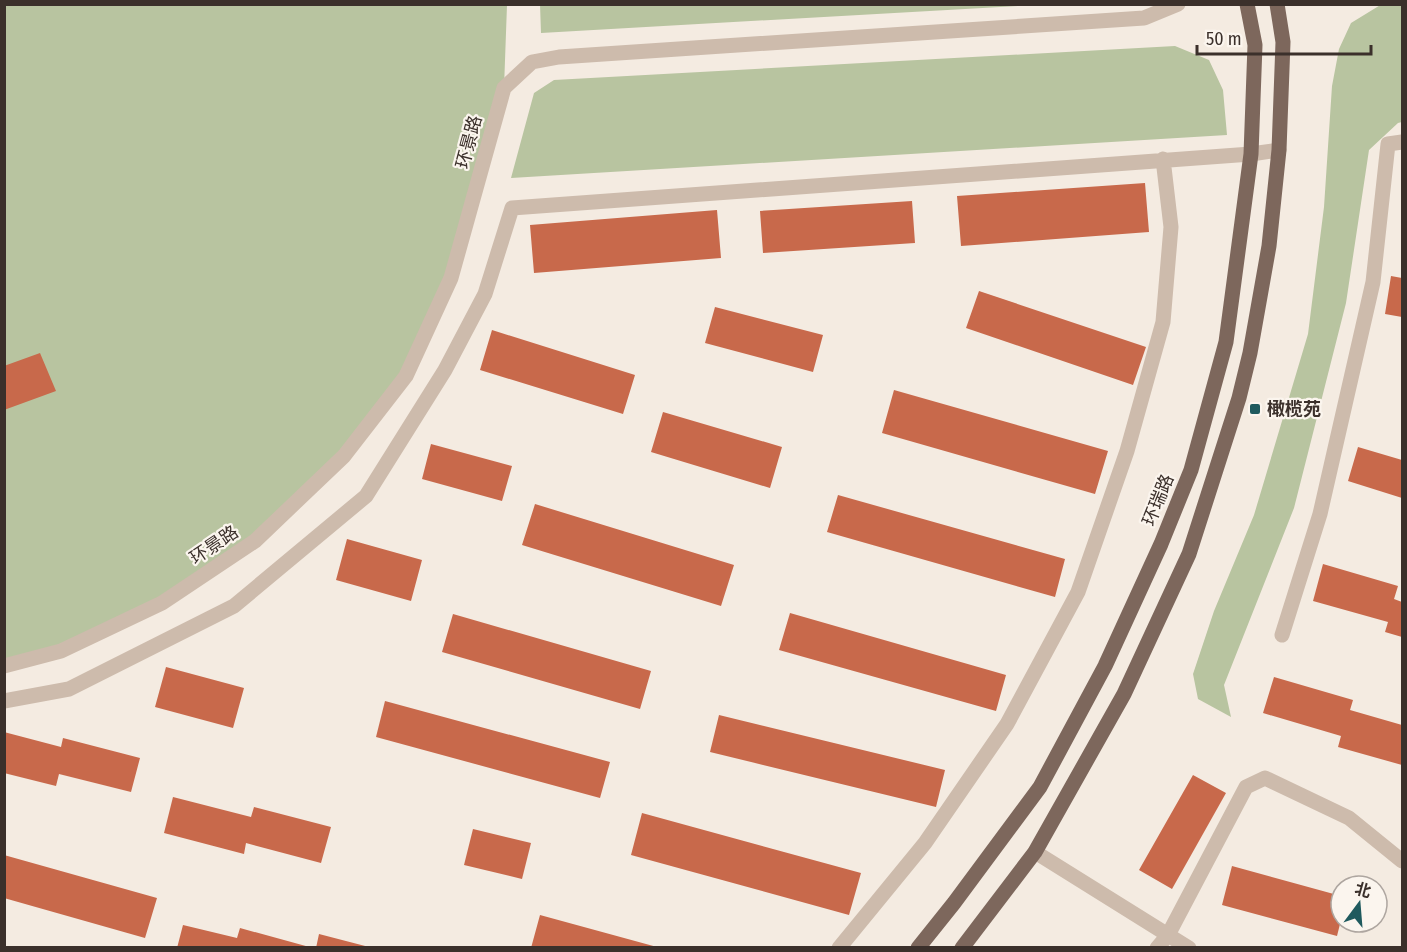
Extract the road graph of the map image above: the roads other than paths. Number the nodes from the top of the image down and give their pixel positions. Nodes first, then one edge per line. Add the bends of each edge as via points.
1 (1178, 4) edge
2 (1246, 4) edge
3 (1277, 4) edge
4 (1402, 142) edge
5 (1279, 150) junction
6 (1251, 154) junction
7 (1163, 159) junction
8 (1282, 635) dead end
9 (4, 666) edge
10 (4, 701) edge
11 (1035, 852) junction
12 (1402, 861) edge
13 (1168, 935) junction
14 (839, 948) edge
15 (918, 948) edge
16 (962, 948) edge
17 (1158, 948) edge
18 (1189, 948) edge

1 - 9 street, 环景路 via 1144,18 559,57 532,62 504,88 451,278 406,376 344,456 255,541 162,603 61,651
2 - 6 main road, 环瑞路 via 1255,45
3 - 5 main road via 1283,42
4 - 8 street via 1388,144 1373,282 1320,514
5 - 6 street
5 - 11 main road via 1269,246 1250,353 1189,554 1124,694
6 - 7 street
6 - 15 main road, 环瑞路 via 1226,342 1191,470 1161,544 1106,666 1040,787
7 - 10 street via 512,208 485,294 445,370 366,496 234,606 69,689
7 - 14 street via 1171,227 1163,322 1127,451 1077,592 1007,724 925,843
11 - 13 street
11 - 16 main road
12 - 13 street via 1349,818 1265,778 1246,787
13 - 17 street
13 - 18 street

